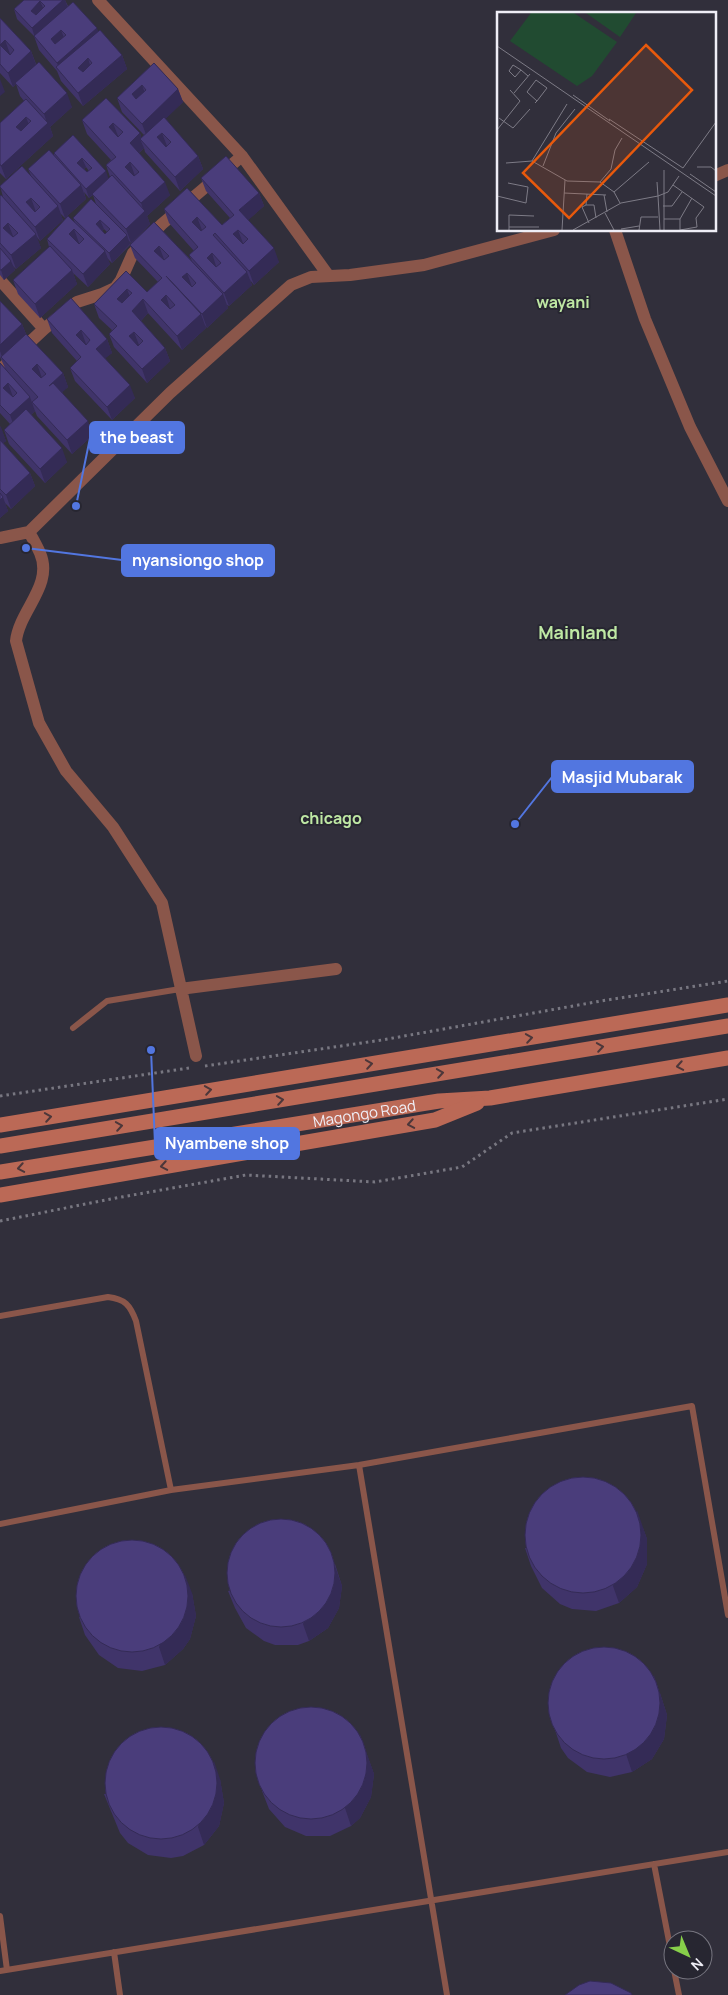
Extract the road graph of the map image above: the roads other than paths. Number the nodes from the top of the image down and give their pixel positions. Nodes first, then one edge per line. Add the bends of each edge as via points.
1 (98, 0) edge
2 (242, 156) junction
3 (728, 170) edge
4 (716, 175) edge
5 (550, 231) edge
6 (615, 231) edge
7 (328, 276) junction
8 (0, 280) edge
9 (44, 329) junction
10 (0, 370) edge
11 (728, 501) edge
12 (29, 532) junction
13 (0, 538) edge
14 (336, 969) dead end
15 (180, 989) junction
16 (728, 1005) edge
17 (728, 1026) edge
18 (73, 1028) dead end
19 (196, 1056) dead end
20 (728, 1058) edge
21 (490, 1098) junction
22 (0, 1125) edge
23 (0, 1146) edge
24 (0, 1172) edge
25 (0, 1195) edge
26 (0, 1316) edge
27 (359, 1465) junction
28 (171, 1490) junction
29 (0, 1524) edge
30 (728, 1615) edge
31 (728, 1852) edge
32 (654, 1864) junction
33 (431, 1900) junction
34 (0, 1916) edge
35 (667, 1930) edge
36 (114, 1952) junction
37 (4, 1970) edge
38 (676, 1980) edge
39 (120, 1995) edge
40 (447, 1995) edge
41 (679, 1995) edge

1 - 2 street
2 - 7 street
2 - 9 street via 133,253 115,288 77,302
3 - 4 street
5 - 7 street via 424,265
6 - 11 street via 645,319 690,427
7 - 12 street via 311,277 291,285 170,393
8 - 9 street
9 - 10 street
12 - 13 street
12 - 15 street via 41,554 43,575 18,627 16,641 39,723 66,771 113,827 162,903
14 - 15 street
15 - 18 lane via 107,1001
15 - 19 street
22 -> 16 main road
23 -> 17 main road
20 -> 21 main road, Magongo Road
21 -> 24 main road, Magongo Road via 439,1101
21 -> 25 main road via 435,1120
26 - 28 lane via 108,1297 126,1302 136,1321
27 - 28 lane
27 - 30 lane via 692,1406
27 - 33 lane
28 - 29 lane
31 - 32 lane
32 - 33 lane
32 - 35 lane
33 - 36 lane
33 - 40 lane
34 - 37 lane
36 - 37 lane
36 - 39 lane
38 - 41 lane

